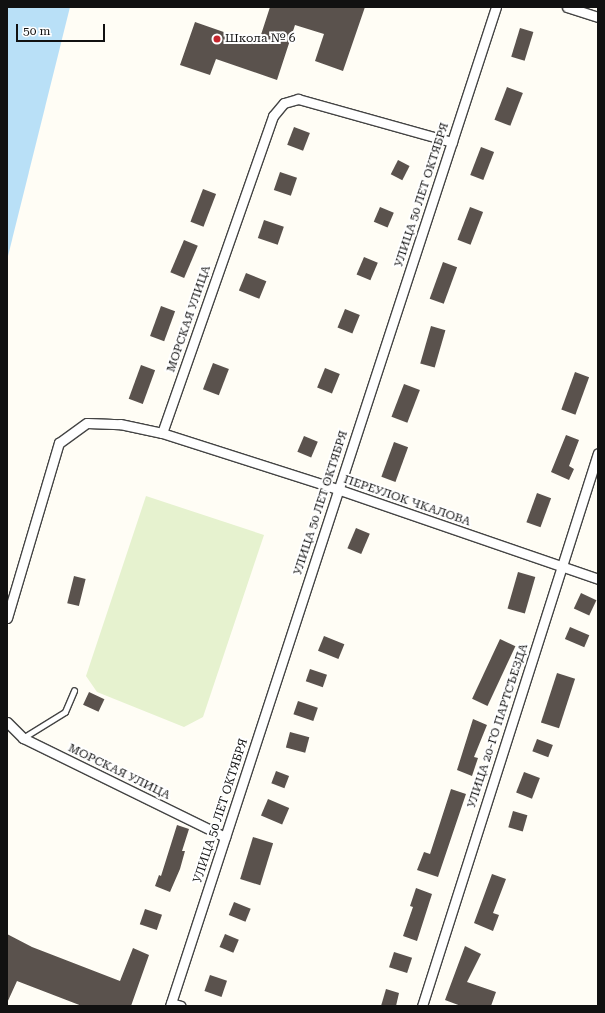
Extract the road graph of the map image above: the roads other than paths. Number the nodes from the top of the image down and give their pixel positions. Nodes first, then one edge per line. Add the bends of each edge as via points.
1 (496, 7) edge
2 (567, 7) edge
3 (598, 17) edge
4 (452, 142) junction
5 (162, 433) junction
6 (598, 453) edge
7 (338, 489) junction
8 (562, 567) junction
9 (598, 579) edge
10 (7, 618) edge
11 (74, 691) dead end
12 (7, 722) edge
13 (24, 738) junction
14 (225, 837) junction
15 (170, 1004) edge
16 (181, 1006) edge
17 (422, 1006) edge

1 - 4 street, УЛИЦА 50 ЛЕТ ОКТЯБРЯ
2 - 3 street
4 - 5 street, МОРСКАЯ УЛИЦА via 298,99 284,103 273,116
4 - 7 street, УЛИЦА 50 ЛЕТ ОКТЯБРЯ
5 - 7 street, ПЕРЕУЛОК ЧКАЛОВА
5 - 10 street via 120,424 87,423 59,443
6 - 8 street, УЛИЦА 20-ГО ПАРТСЪЕЗДА
7 - 8 street, ПЕРЕУЛОК ЧКАЛОВА
7 - 14 street, УЛИЦА 50 ЛЕТ ОКТЯБРЯ
8 - 9 street, ПЕРЕУЛОК ЧКАЛОВА
8 - 17 street, УЛИЦА 20-ГО ПАРТСЪЕЗДА
11 - 13 lane via 65,712
12 - 13 street, МОРСКАЯ УЛИЦА
13 - 14 street, МОРСКАЯ УЛИЦА
14 - 15 street, УЛИЦА 50 ЛЕТ ОКТЯБРЯ
15 - 16 street

